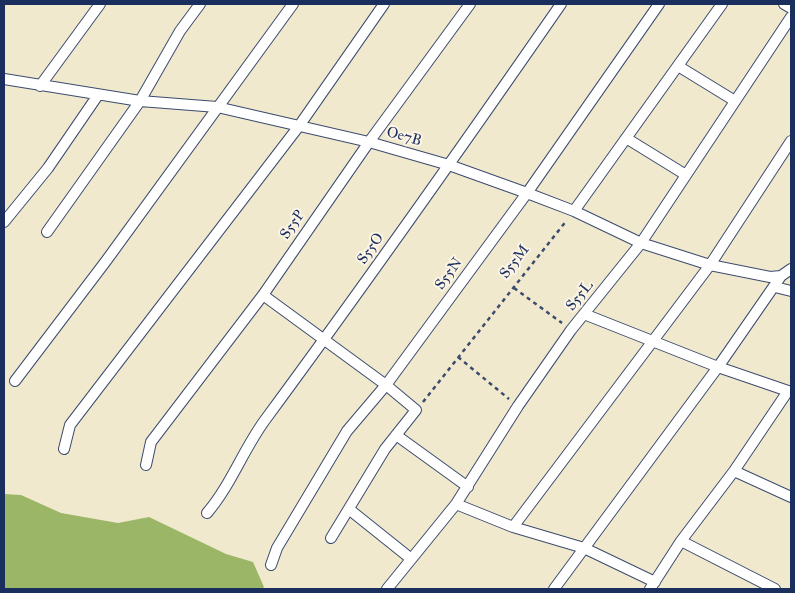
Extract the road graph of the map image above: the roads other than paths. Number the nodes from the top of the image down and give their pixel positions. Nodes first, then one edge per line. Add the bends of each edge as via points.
1 (100, 4) edge
2 (200, 4) edge
3 (293, 4) edge
4 (384, 4) edge
5 (470, 4) edge
6 (561, 4) edge
7 (659, 4) edge
8 (722, 4) edge
9 (784, 4) edge
10 (791, 8) edge
11 (791, 17) edge
12 (678, 66) junction
13 (4, 79) edge
14 (40, 86) junction
15 (98, 95) junction
16 (140, 101) junction
17 (735, 101) junction
18 (217, 107) junction
19 (300, 126) junction
20 (626, 138) junction
21 (791, 141) edge
22 (369, 142) junction
23 (449, 165) junction
24 (686, 175) junction
25 (527, 193) junction
26 (574, 211) junction
27 (4, 222) edge
28 (47, 232) dead end
29 (641, 243) junction
30 (710, 265) junction
31 (791, 268) edge
32 (781, 276) junction
33 (775, 287) junction
34 (791, 291) edge
35 (264, 295) junction
36 (584, 314) junction
37 (325, 340) junction
38 (652, 342) junction
39 (718, 368) junction
40 (15, 381) dead end
41 (386, 385) junction
42 (790, 392) edge
43 (396, 435) junction
44 (64, 449) dead end
45 (146, 465) dead end
46 (734, 471) junction
47 (468, 488) junction
48 (791, 497) edge
49 (456, 504) junction
50 (350, 510) junction
51 (207, 513) dead end
52 (513, 527) junction
53 (331, 538) dead end
54 (681, 540) junction
55 (584, 548) junction
56 (410, 558) junction
57 (272, 565) dead end
58 (652, 586) edge
59 (387, 589) edge
60 (554, 589) edge
61 (775, 589) edge

1 - 14 street
2 - 16 street via 180,31
3 - 18 street
4 - 19 street
5 - 22 street, S55P
6 - 23 street, S55O
7 - 25 street, S55N
8 - 12 street
9 - 10 street
11 - 17 street, S55L
12 - 17 street
12 - 20 street
13 - 14 street, Oe7B
14 - 15 street, Oe7B
15 - 16 street, Oe7B
15 - 27 street via 48,168
16 - 18 street, Oe7B
16 - 28 street
17 - 24 street, S55L
18 - 19 street, Oe7B
18 - 40 street
19 - 22 street, Oe7B
19 - 44 street via 70,424
20 - 24 street
20 - 26 street
21 - 30 street
22 - 23 street, Oe7B
22 - 35 street, S55P
23 - 25 street, Oe7B
23 - 37 street, S55O
24 - 29 street, S55L
25 - 26 street, Oe7B
25 - 41 street, S55N
26 - 29 street, Oe7B
29 - 30 street, Oe7B
29 - 36 street, S55L
30 - 32 street, Oe7B via 770,277
30 - 38 street
31 - 32 street
32 - 33 street
33 - 34 street
33 - 39 street
35 - 37 street
35 - 45 street, S55P via 151,442
36 - 38 street
36 - 47 street, S55L via 518,406
37 - 41 street
37 - 51 street, S55O via 263,423
38 - 39 street
38 - 52 street
39 - 42 street
39 - 55 street
41 - 43 street via 416,410
41 - 57 street, S55N via 347,431 277,548
42 - 46 street
43 - 47 street
43 - 50 street
46 - 48 street
46 - 54 street
47 - 49 street, S55L
49 - 52 street
49 - 56 street, S55L
50 - 53 street
50 - 56 street
52 - 55 street
54 - 58 street
54 - 61 street
55 - 58 street
55 - 60 street
56 - 59 street, S55L

